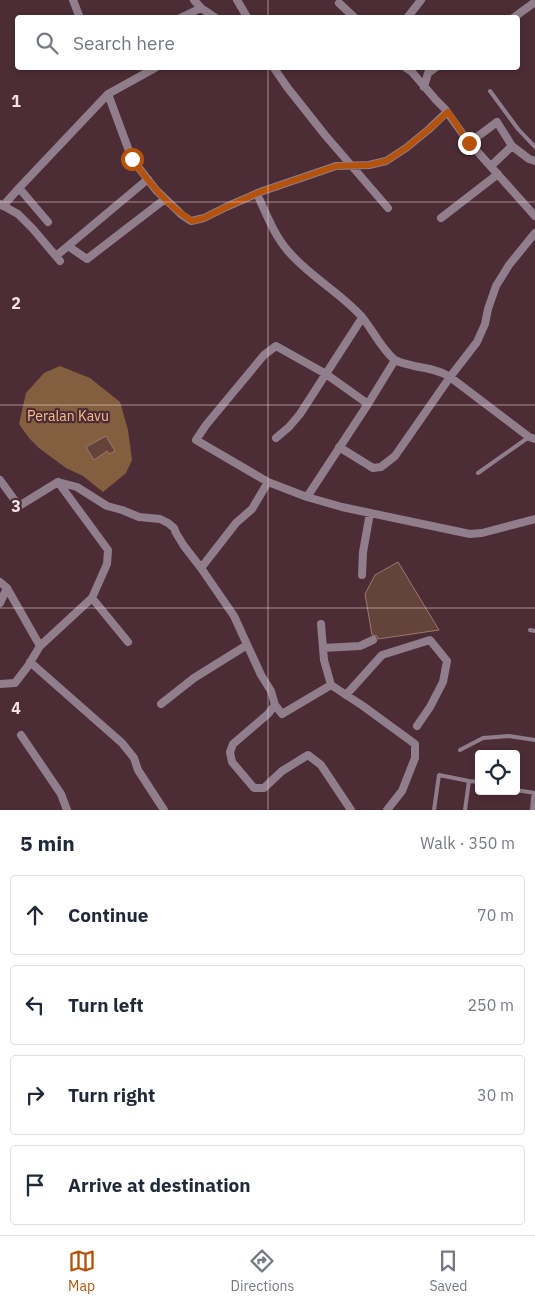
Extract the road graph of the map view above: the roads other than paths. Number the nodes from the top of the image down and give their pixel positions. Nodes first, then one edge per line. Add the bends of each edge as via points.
1 (73, 0) edge
2 (194, 0) edge
3 (237, 0) edge
4 (421, 0) edge
5 (535, 2) edge
6 (339, 3) dead end
7 (202, 8) junction
8 (79, 15) edge
9 (187, 15) edge
10 (212, 15) edge
11 (246, 15) edge
12 (352, 15) edge
13 (409, 15) edge
14 (517, 15) edge
15 (151, 70) edge
16 (275, 70) edge
17 (408, 70) edge
18 (432, 70) edge
19 (424, 87) junction
20 (490, 90) dead end
21 (108, 94) junction
22 (448, 112) junction
23 (469, 143) junction
24 (512, 146) junction
25 (535, 147) edge
26 (535, 161) edge
27 (351, 166) junction
28 (491, 166) junction
29 (498, 174) junction
30 (148, 179) junction
31 (19, 188) junction
32 (257, 194) junction
33 (165, 198) junction
34 (2, 205) edge
35 (388, 208) dead end
36 (535, 216) edge
37 (441, 218) dead end
38 (48, 222) dead end
39 (535, 234) edge
40 (68, 246) junction
41 (362, 318) junction
42 (395, 360) junction
43 (326, 374) junction
44 (450, 376) junction
45 (368, 404) junction
46 (276, 438) dead end
47 (532, 438) edge
48 (339, 447) junction
49 (478, 473) dead end
50 (0, 480) edge
51 (58, 482) junction
52 (268, 482) junction
53 (307, 497) junction
54 (370, 512) junction
55 (535, 519) edge
56 (201, 568) junction
57 (362, 575) dead end
58 (0, 582) edge
59 (6, 588) junction
60 (92, 598) junction
61 (0, 603) edge
62 (321, 624) dead end
63 (373, 640) dead end
64 (128, 642) dead end
65 (247, 645) junction
66 (40, 646) junction
67 (323, 648) junction
68 (30, 662) junction
69 (0, 684) edge
70 (331, 685) junction
71 (346, 695) junction
72 (161, 704) dead end
73 (275, 705) junction
74 (417, 726) dead end
75 (21, 735) dead end
76 (535, 740) edge
77 (460, 750) dead end
78 (469, 780) junction
79 (475, 781) edge
80 (520, 791) edge
81 (535, 793) edge
82 (535, 798) edge
83 (67, 810) edge
84 (164, 810) edge
85 (351, 810) edge
86 (387, 810) edge
87 (434, 810) edge
88 (465, 810) edge
89 (534, 810) edge

1 - 8 street
2 - 7 street
3 - 11 street
4 - 13 street
5 - 14 street
6 - 12 street
7 - 9 street
7 - 10 street
15 - 21 street
16 - 27 street
17 - 19 street
18 - 19 street
19 - 22 street
20 - 25 lane
21 - 30 street via 132,159
21 - 31 street
22 - 23 street
22 - 27 street via 386,161
23 - 24 street via 497,122
23 - 28 street
24 - 26 street
24 - 28 street
27 - 32 street via 336,166
27 - 35 street
28 - 29 street
29 - 36 street
29 - 37 street
30 - 33 street
30 - 40 street
31 - 34 street
31 - 38 street
32 - 33 street via 192,221
32 - 41 street via 288,252
33 - 40 street via 87,258
34 - 40 street via 18,214 58,259
39 - 44 street via 496,286 477,342
41 - 42 street
41 - 43 street
42 - 44 street
42 - 45 street
43 - 45 street
43 - 46 street via 300,414
43 - 52 street via 276,346 264,355 196,440
44 - 47 street
44 - 48 street via 395,456 381,468 373,468
45 - 48 street
47 - 49 lane
48 - 53 street
50 - 51 street via 18,506
51 - 56 street via 77,488 107,506 168,523
51 - 60 street via 108,550 107,564
52 - 53 street
52 - 56 street via 252,509 236,522
53 - 54 street
54 - 55 street via 470,534
54 - 57 street
56 - 65 street via 234,616
58 - 59 street
59 - 61 street
59 - 66 street
60 - 64 street
60 - 66 street
62 - 67 street
63 - 67 street via 360,646
65 - 72 street via 194,678
65 - 73 street
66 - 68 street
67 - 70 street
68 - 69 street via 15,683
68 - 84 street via 122,743
70 - 71 street
70 - 73 street via 282,714
71 - 74 street via 382,655 430,640 446,661 443,682
71 - 86 street via 416,744 415,758 402,791
73 - 85 street via 233,744 230,752 232,762 254,788 264,788 282,771 308,755 321,765
75 - 83 street via 61,794
76 - 77 lane via 508,736 483,738
78 - 79 lane
78 - 87 lane via 439,775
78 - 88 lane
80 - 81 lane
82 - 89 street

